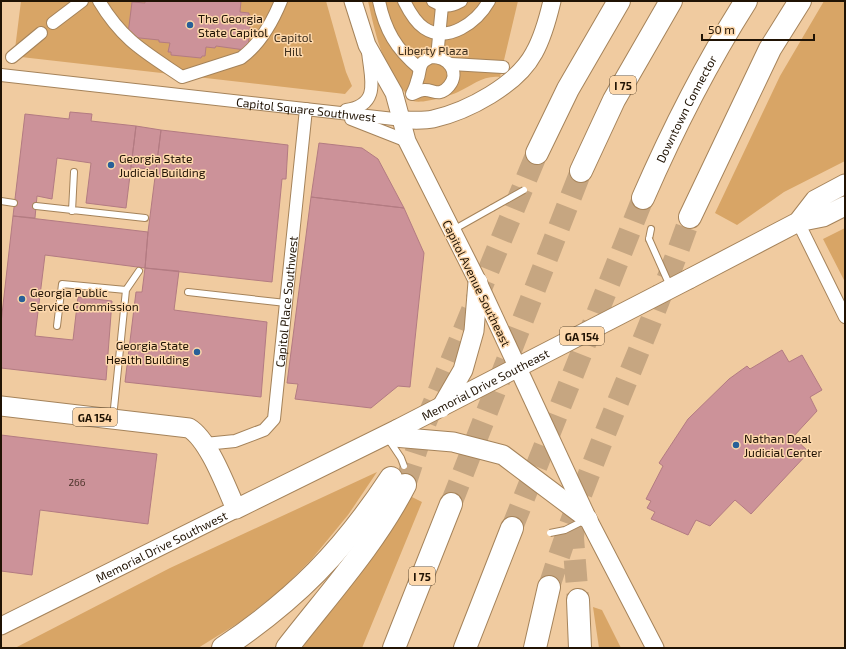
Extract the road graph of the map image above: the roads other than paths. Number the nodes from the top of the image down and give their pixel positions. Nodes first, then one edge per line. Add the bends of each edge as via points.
1 (82, 1) edge
2 (99, 1) edge
3 (281, 1) edge
4 (353, 1) edge
5 (379, 1) edge
6 (404, 1) edge
7 (461, 1) edge
8 (489, 1) edge
9 (552, 1) edge
10 (619, 1) edge
11 (671, 1) edge
12 (746, 1) edge
13 (800, 1) edge
14 (438, 4) edge
15 (53, 23) dead end
16 (439, 32) junction
17 (41, 33) dead end
18 (367, 44) junction
19 (12, 57) dead end
20 (437, 57) junction
21 (451, 64) junction
22 (503, 67) dead end
23 (419, 68) junction
24 (1, 75) edge
25 (306, 109) junction
26 (335, 112) junction
27 (403, 120) junction
28 (407, 141) junction
29 (537, 153) tunnel mouth
30 (74, 172) dead end
31 (580, 172) tunnel mouth
32 (845, 184) edge
33 (524, 190) dead end
34 (643, 198) tunnel mouth
35 (1, 201) edge
36 (14, 203) dead end
37 (36, 206) dead end
38 (845, 206) edge
39 (72, 211) junction
40 (690, 217) tunnel mouth
41 (145, 218) dead end
42 (798, 222) junction
43 (651, 229) dead end
44 (452, 230) junction
45 (140, 271) dead end
46 (478, 282) junction
47 (672, 289) junction
48 (126, 290) junction
49 (188, 292) dead end
50 (286, 303) junction
51 (845, 317) edge
52 (57, 326) dead end
53 (518, 368) junction
54 (1, 406) edge
55 (441, 408) junction
56 (113, 419) junction
57 (392, 436) junction
58 (205, 444) junction
59 (321, 466) joint
60 (400, 477) junction
61 (450, 504) tunnel mouth
62 (236, 509) junction
63 (588, 519) junction
64 (550, 533) dead end
65 (549, 588) tunnel mouth
66 (578, 600) tunnel mouth
67 (1, 626) edge
68 (223, 648) edge
69 (287, 648) edge
70 (394, 648) edge
71 (466, 648) edge
72 (482, 648) edge
73 (535, 648) edge
74 (580, 648) edge
75 (655, 648) edge

1 - 15 street
2 - 3 street via 125,37 182,77 241,58 268,28
4 - 18 main road, Capitol Avenue Southeast
5 - 23 street via 381,15 390,35 403,56
6 - 16 street via 423,28
7 - 14 street via 452,5
8 - 16 street via 486,8 468,24 453,33
9 - 27 main road, Capitol Square Southwest via 534,54 509,81 494,92 433,119
10 - 29 highway via 568,89
11 - 31 highway, I 75 via 614,100
12 - 34 highway, Downtown Connector via 692,94
13 - 40 highway via 770,49
14 - 16 street
16 - 20 street
17 - 19 street
18 - 26 street via 371,95 361,106
18 - 27 main road, Capitol Avenue Southeast via 394,93
20 - 21 street
20 - 23 street via 426,59
21 - 22 street
21 - 23 street via 453,81 446,90 435,93 425,89 412,94 418,80
24 - 25 street, Capitol Square Southwest
25 - 26 street, Capitol Square Southwest
25 - 50 street, Capitol Place Southwest
26 - 27 street, Capitol Square Southwest
26 - 28 street
27 - 28 main road, Capitol Avenue Southeast
28 - 44 main road, Capitol Avenue Southeast
30 - 39 lane
32 - 42 main road, Memorial Drive Southeast / GA 154 via 815,200
33 - 44 lane, bridge
35 - 36 lane
37 - 39 lane
38 - 42 main road, Memorial Drive Southeast / GA 154 via 823,217
39 - 41 lane
42 - 47 main road, Memorial Drive Southeast / GA 154, bridge
42 - 51 street
43 - 47 lane, bridge via 649,238
44 - 46 main road, Capitol Avenue Southeast
45 - 48 lane
46 - 53 main road, Capitol Avenue Southeast, bridge
46 - 55 main road, bridge via 474,331 463,370
47 - 53 main road, Memorial Drive Southeast / GA 154, bridge
48 - 52 lane via 62,284
48 - 56 lane
49 - 50 lane
50 - 58 street, Capitol Place Southwest via 274,419 264,430 235,440
53 - 55 main road, Memorial Drive Southeast / GA 154, bridge
53 - 63 main road, Capitol Avenue Southeast, bridge
54 - 56 main road, GA 154
55 - 57 main road, Memorial Drive Southeast / GA 154, bridge
56 - 58 main road, GA 154 via 189,428 196,432
57 - 59 main road, Memorial Drive Southeast / GA 154
57 - 60 lane, bridge via 401,458
57 - 63 main road, bridge via 453,442 502,455
58 - 62 main road, GA 154
59 - 62 main road, Memorial Drive Southwest / GA 154
60 - 68 highway via 312,578 267,617
60 - 69 highway via 393,507 372,541
61 - 70 highway, I 75
62 - 67 main road, Memorial Drive Southwest
63 - 64 lane, bridge via 565,530
63 - 75 main road, Capitol Avenue Southeast
65 - 73 highway
66 - 74 highway
71 - 72 highway via 512,528

